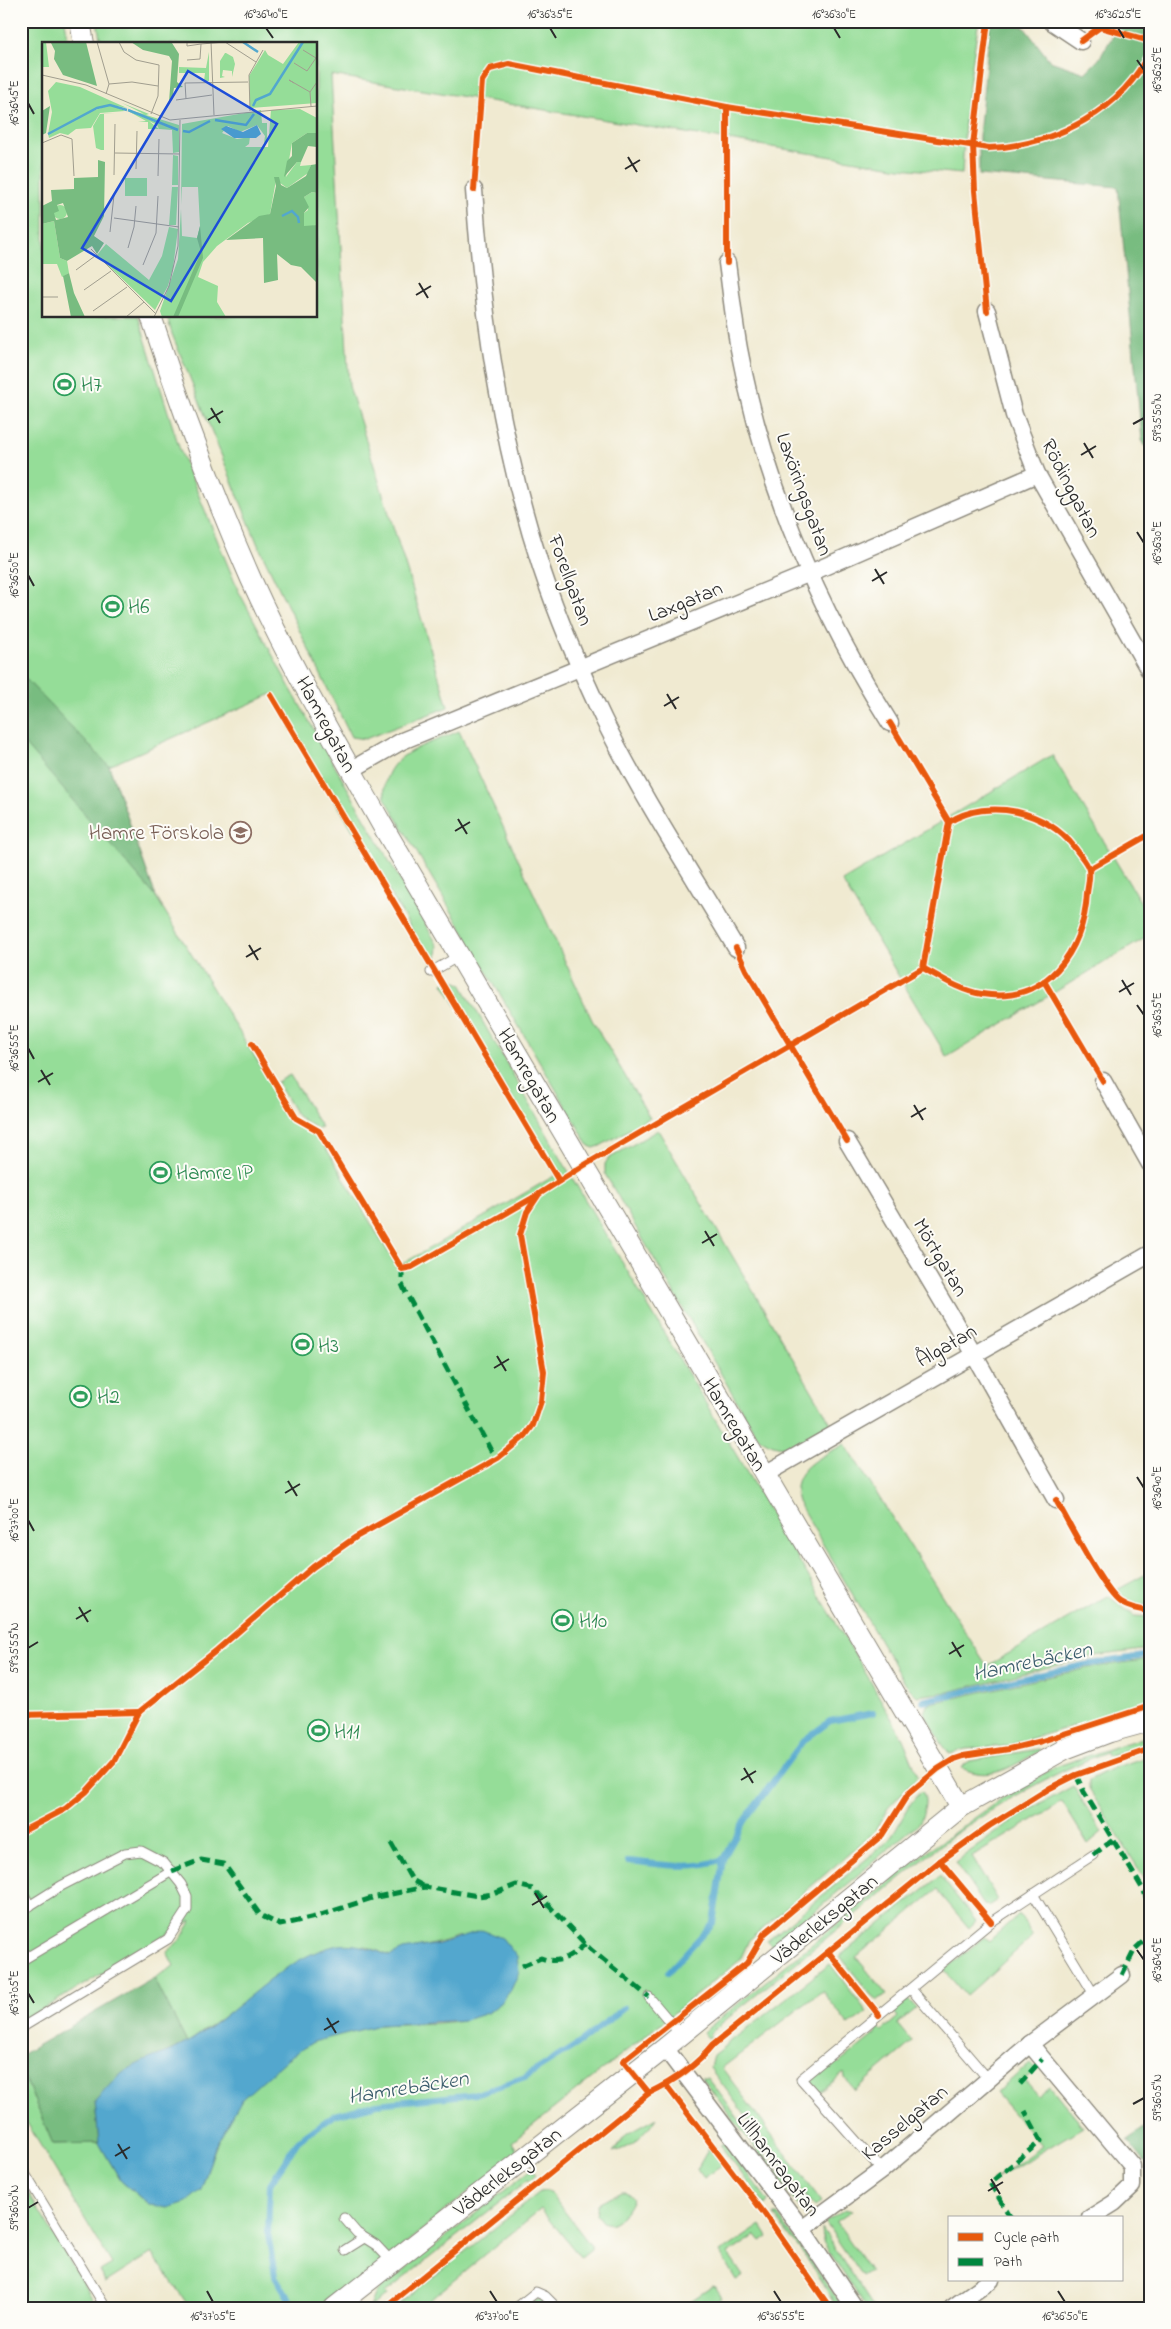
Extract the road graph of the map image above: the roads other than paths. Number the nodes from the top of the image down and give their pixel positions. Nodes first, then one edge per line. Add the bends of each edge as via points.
1 (80, 21) edge
2 (1051, 21) edge
3 (1081, 41) dead end
4 (84, 42) edge
5 (474, 190) dead end
6 (727, 263) dead end
7 (987, 311) dead end
8 (152, 318) edge
9 (1037, 474) junction
10 (810, 573) junction
11 (580, 667) junction
12 (1150, 672) edge
13 (890, 723) dead end
14 (351, 770) junction
15 (736, 948) dead end
16 (460, 956) junction
17 (431, 972) dead end
18 (1103, 1081) dead end
19 (847, 1141) dead end
20 (1150, 1164) edge
21 (1150, 1254) edge
22 (973, 1353) junction
23 (765, 1474) junction
24 (1056, 1500) dead end
25 (1150, 1721) edge
26 (961, 1807) junction
27 (1093, 1855) dead end
28 (172, 1871) junction
29 (21, 1889) edge
30 (1033, 1894) junction
31 (30, 1906) junction
32 (21, 1911) edge
33 (21, 1961) edge
34 (1122, 1975) dead end
35 (911, 1990) junction
36 (1095, 1996) junction
37 (648, 1997) dead end
38 (21, 2028) edge
39 (681, 2035) junction
40 (1030, 2044) junction
41 (665, 2048) junction
42 (989, 2080) junction
43 (21, 2167) edge
44 (882, 2170) junction
45 (1093, 2216) edge
46 (344, 2218) dead end
47 (802, 2229) junction
48 (364, 2238) junction
49 (345, 2250) dead end
50 (392, 2262) junction
51 (988, 2282) edge
52 (344, 2305) edge
53 (106, 2308) edge
54 (516, 2308) edge
55 (557, 2308) edge
56 (856, 2308) edge
57 (952, 2308) edge

1 - 4 street
2 - 3 street
5 - 11 street, Forellgatan via 482,289 500,407 541,568
6 - 10 street, Laxöringsgatan via 739,350 754,413 784,510
7 - 9 street, Rödinggatan via 1014,415
8 - 14 street, Hamregatan via 183,413 252,580
9 - 10 street, Laxgatan
9 - 12 street, Rödinggatan
10 - 11 street, Laxgatan
10 - 13 street, Laxöringsgatan via 860,675
11 - 14 street, Laxgatan via 402,741
11 - 15 street, Forellgatan via 638,786
14 - 16 street, Hamregatan
16 - 17 lane
16 - 23 street, Hamregatan
18 - 20 street
19 - 22 street, Mörtgatan
21 - 22 street, Ålgatan
22 - 23 street, Ålgatan
22 - 24 street, Mörtgatan
23 - 26 street, Hamregatan
25 - 26 street, Väderleksgatan via 1110,1732 1066,1750
26 - 39 street, Väderleksgatan
27 - 30 lane
28 - 31 lane via 150,1854 141,1851 126,1853 61,1886
28 - 33 lane
28 - 38 lane via 187,1896 187,1910 168,1939
29 - 31 lane
30 - 35 lane via 991,1922
30 - 36 lane
31 - 32 lane
34 - 36 street, Kasselgatan
35 - 42 lane
35 - 44 lane via 801,2079
36 - 40 street, Kasselgatan
37 - 39 lane
39 - 41 street, Väderleksgatan
40 - 42 street, Kasselgatan
40 - 45 street via 1132,2166 1132,2186
41 - 47 street, Lillhamragatan
41 - 50 street, Väderleksgatan
42 - 44 street, Kasselgatan
43 - 53 lane
44 - 47 street, Kasselgatan
46 - 48 lane
47 - 56 street, Lillhamragatan
48 - 49 lane
48 - 50 lane via 376,2244
50 - 52 street, Väderleksgatan
51 - 57 street
54 - 55 lane via 536,2292

